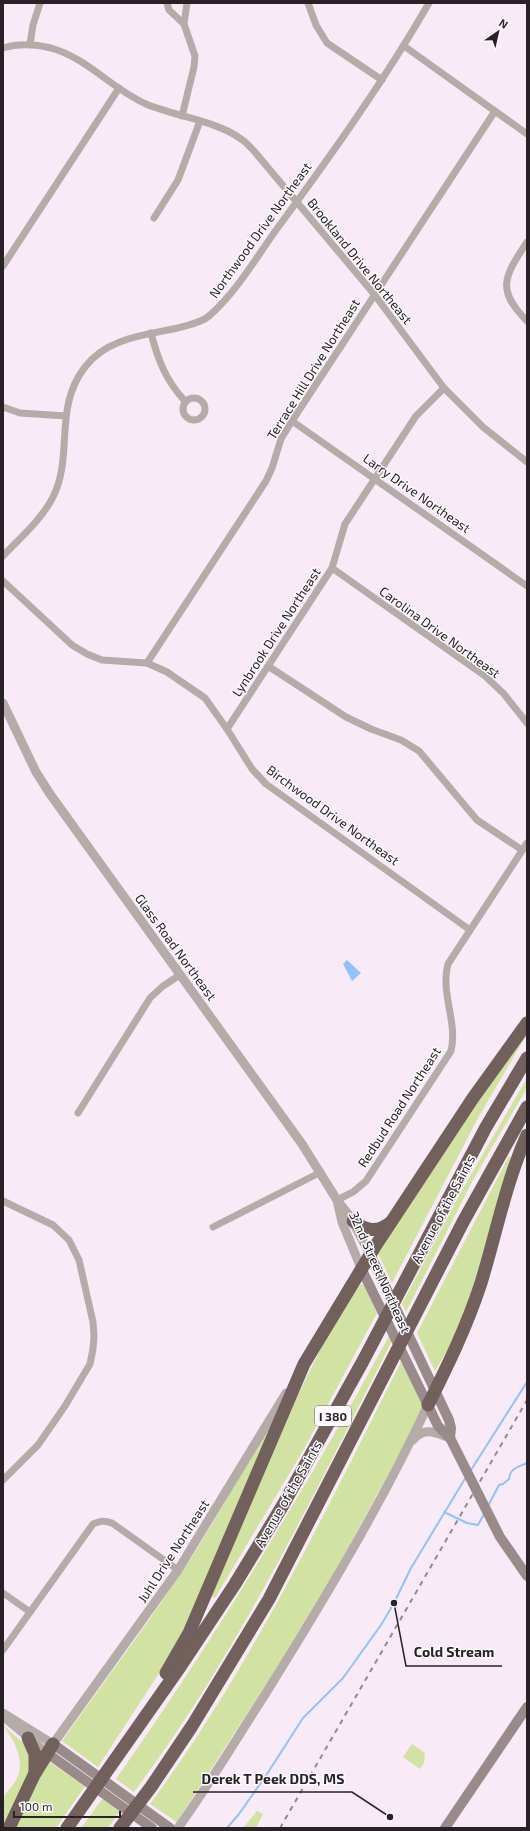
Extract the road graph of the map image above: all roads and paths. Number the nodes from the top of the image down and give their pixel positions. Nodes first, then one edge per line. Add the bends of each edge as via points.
1 (40, 3) edge
2 (167, 3) edge
3 (187, 3) edge
4 (308, 3) edge
5 (428, 3) edge
6 (184, 24) junction
7 (30, 44) junction
8 (404, 46) junction
9 (3, 48) edge
10 (382, 80) junction
11 (119, 88) junction
12 (495, 111) junction
13 (182, 116) junction
14 (200, 121) junction
15 (527, 134) edge
16 (297, 202) junction
17 (154, 218) dead end
18 (527, 242) edge
19 (3, 266) edge
20 (374, 294) junction
21 (527, 321) edge
22 (151, 333) junction
23 (444, 388) junction
24 (186, 401) dead end
25 (3, 407) edge
26 (66, 416) junction
27 (292, 421) junction
28 (527, 462) edge
29 (375, 478) junction
30 (3, 556) edge
31 (332, 568) junction
32 (3, 581) edge
33 (527, 586) edge
34 (147, 663) junction
35 (268, 666) junction
36 (3, 703) edge
37 (527, 723) edge
38 (227, 729) junction
39 (527, 843) edge
40 (522, 850) junction
41 (470, 930) junction
42 (180, 975) junction
43 (527, 1023) edge
44 (527, 1058) edge
45 (527, 1107) edge
46 (78, 1113) dead end
47 (527, 1135) edge
48 (321, 1172) junction
49 (337, 1200) junction
50 (3, 1201) edge
51 (353, 1221) junction
52 (391, 1222) junction
53 (212, 1227) dead end
54 (372, 1260) junction
55 (361, 1268) junction
56 (304, 1364) junction
57 (435, 1390) junction
58 (428, 1405) junction
59 (450, 1438) junction
60 (408, 1447) junction
61 (3, 1480) edge
62 (178, 1570) junction
63 (527, 1576) edge
64 (3, 1593) edge
65 (30, 1612) junction
66 (3, 1650) edge
67 (527, 1707) edge
68 (3, 1713) edge
69 (3, 1716) edge
70 (132, 1735) junction
71 (28, 1738) junction
72 (50, 1749) junction
73 (34, 1775) junction
74 (9, 1828) edge
75 (67, 1828) edge
76 (120, 1828) edge
77 (152, 1828) edge
78 (170, 1828) edge
79 (178, 1828) edge
80 (445, 1828) edge

1 - 7 street
2 - 6 street via 169,10
3 - 6 street
4 - 10 street via 327,44
5 - 8 street, Northwood Drive Northeast
6 - 13 street via 195,56
7 - 9 street, Brookland Drive Northeast
7 - 11 street, Brookland Drive Northeast via 70,55
8 - 10 street, Northwood Drive Northeast
8 - 12 street
10 - 16 street, Northwood Drive Northeast
11 - 13 street, Brookland Drive Northeast via 146,104
11 - 19 street
12 - 15 street
12 - 20 street, Terrace Hill Drive Northeast
13 - 14 street, Brookland Drive Northeast
14 - 16 street, Brookland Drive Northeast via 241,139
14 - 17 street via 178,180
16 - 20 street, Brookland Drive Northeast
16 - 22 street, Northwood Drive Northeast via 224,302 207,318
18 - 21 street via 513,263 506,286 513,307
20 - 23 street, Brookland Drive Northeast
20 - 27 street, Terrace Hill Drive Northeast
22 - 24 street via 164,374
22 - 26 street, Northwood Drive Northeast via 120,341 101,350 72,388
23 - 28 street, Brookland Drive Northeast via 483,427
23 - 29 street, Lynbrook Drive Northeast via 416,416
25 - 26 street via 20,413
26 - 30 street, Northwood Drive Northeast via 59,481 53,497
27 - 29 street, Larry Drive Northeast
27 - 34 street, Terrace Hill Drive Northeast via 281,439 266,481
29 - 31 street, Lynbrook Drive Northeast via 345,524
29 - 33 street, Larry Drive Northeast
31 - 35 street, Lynbrook Drive Northeast
31 - 37 street, Carolina Drive Northeast via 485,676 504,694
32 - 34 street, Birchwood Drive Northeast via 72,645 87,654 102,660
34 - 38 street, Birchwood Drive Northeast via 167,672 205,698
35 - 38 street, Lynbrook Drive Northeast
35 - 40 street via 346,717 419,750 477,820
36 - 42 street, Glass Road Northeast via 36,772
38 - 41 street, Birchwood Drive Northeast via 252,769 266,784
39 - 40 street, Redbud Road Northeast
40 - 41 street, Redbud Road Northeast
41 - 49 street, Redbud Road Northeast via 448,964 445,976 453,1042 451,1051 366,1181 353,1192
42 - 46 street via 150,998
42 - 48 street, Glass Road Northeast
43 - 52 highway via 473,1098
44 - 70 highway, Avenue of the Saints / I 380 via 486,1127 363,1361 283,1505 235,1584
45 - 76 highway, Avenue of the Saints / I 380 via 496,1159 269,1599 218,1685
47 - 57 highway via 513,1171 473,1306 457,1347
48 - 49 street, Glass Road Northeast
48 - 53 street
49 - 51 street, 32nd Street Northeast
49 - 55 street, 32nd Street Northeast via 342,1222
50 - 61 street via 54,1225 69,1240 79,1260 94,1336 90,1364 65,1406 38,1445
51 - 52 highway via 365,1229 374,1231
51 - 54 street, 32nd Street Northeast
52 - 54 highway
54 - 55 highway
54 - 57 main road, 32nd Street Northeast
55 - 56 highway
55 - 58 main road, 32nd Street Northeast
56 - 62 street, Juhl Drive Northeast
56 - 70 highway via 188,1633
57 - 58 highway
57 - 59 main road, 32nd Street Northeast via 449,1420
58 - 59 main road, 32nd Street Northeast via 441,1431
58 - 60 street
59 - 60 street via 431,1431 424,1432
59 - 63 main road, 32nd Street Northeast via 492,1523
60 - 79 street via 316,1612
62 - 65 street via 104,1520 93,1524
62 - 72 street, Juhl Drive Northeast
64 - 65 street
65 - 66 street
67 - 80 main road
68 - 72 street
69 - 71 street
70 - 75 highway, Avenue of the Saints / I 380
71 - 72 street
71 - 73 highway via 35,1754
72 - 73 highway
72 - 77 main road
72 - 78 main road
73 - 74 highway

